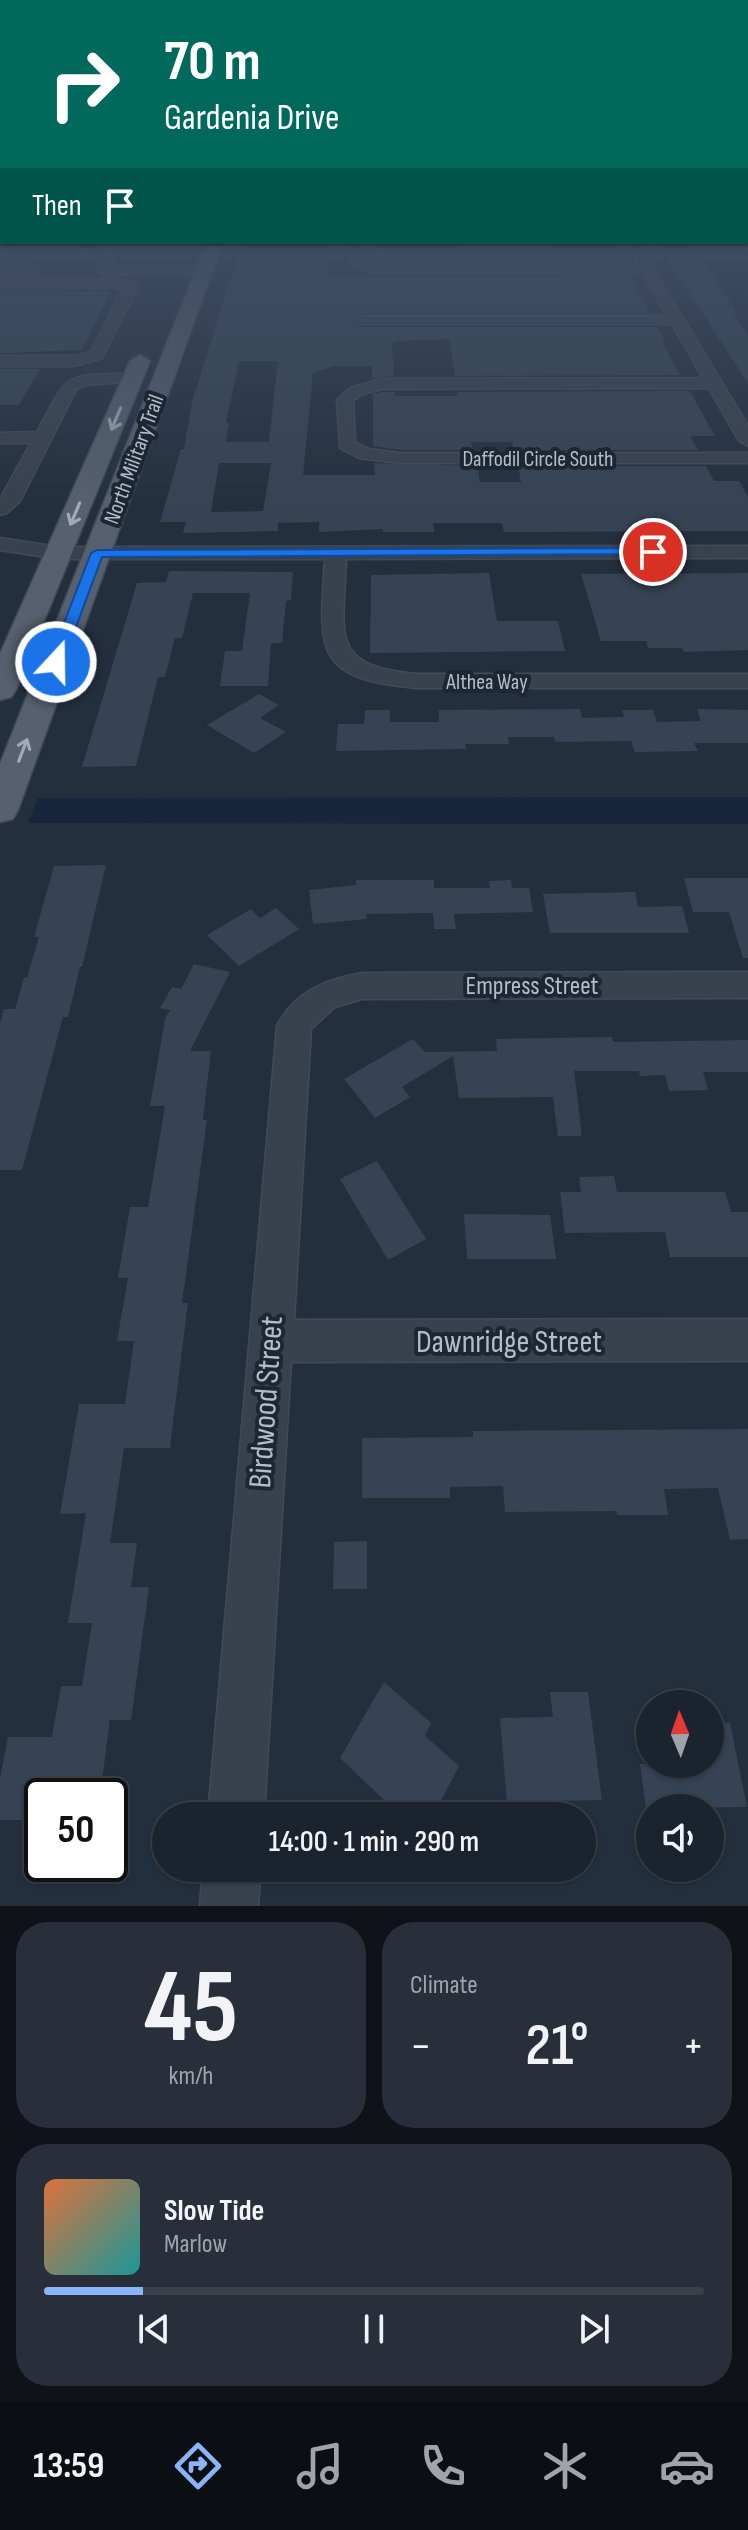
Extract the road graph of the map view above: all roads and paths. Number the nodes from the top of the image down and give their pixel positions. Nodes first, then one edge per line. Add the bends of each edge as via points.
1 (110, 329) edge
2 (181, 329) edge
3 (680, 329) edge
4 (150, 337) dead end
5 (0, 361) edge
6 (133, 378) junction
7 (713, 383) junction
8 (44, 437) junction
9 (0, 438) edge
10 (748, 441) edge
11 (748, 458) edge
12 (0, 509) edge
13 (0, 544) edge
14 (336, 552) junction
15 (748, 552) edge
16 (59, 553) junction
17 (97, 553) junction
18 (0, 564) edge
19 (748, 681) edge
20 (0, 690) edge
21 (0, 810) edge
22 (748, 985) edge
23 (318, 998) joint
24 (748, 1340) edge
25 (269, 1341) junction
26 (237, 1802) edge
27 (231, 1882) edge
28 (229, 1906) edge

1 - 5 street via 97,355 74,361
2 - 17 main road, North Military Trail
3 - 7 street
4 - 6 main road, North Military Trail
6 - 8 street via 74,382
6 -> 16 main road, North Military Trail
7 - 10 street
7 - 11 street, Daffodil Circle South via 381,384 345,400 346,444 386,457
8 - 9 street
8 - 12 street via 10,501
13 - 16 street
14 - 15 street
14 - 17 street
14 - 19 street, Althea Way via 337,654 368,676 417,681
16 - 17 street
16 - 18 street
16 - 20 main road, North Military Trail
21 -> 17 main road, North Military Trail
22 - 23 street, Empress Street via 362,986
23 - 25 street, Birdwood Street via 294,1026
24 - 25 street, Dawnridge Street
25 - 26 street, Birdwood Street
27 - 28 street

